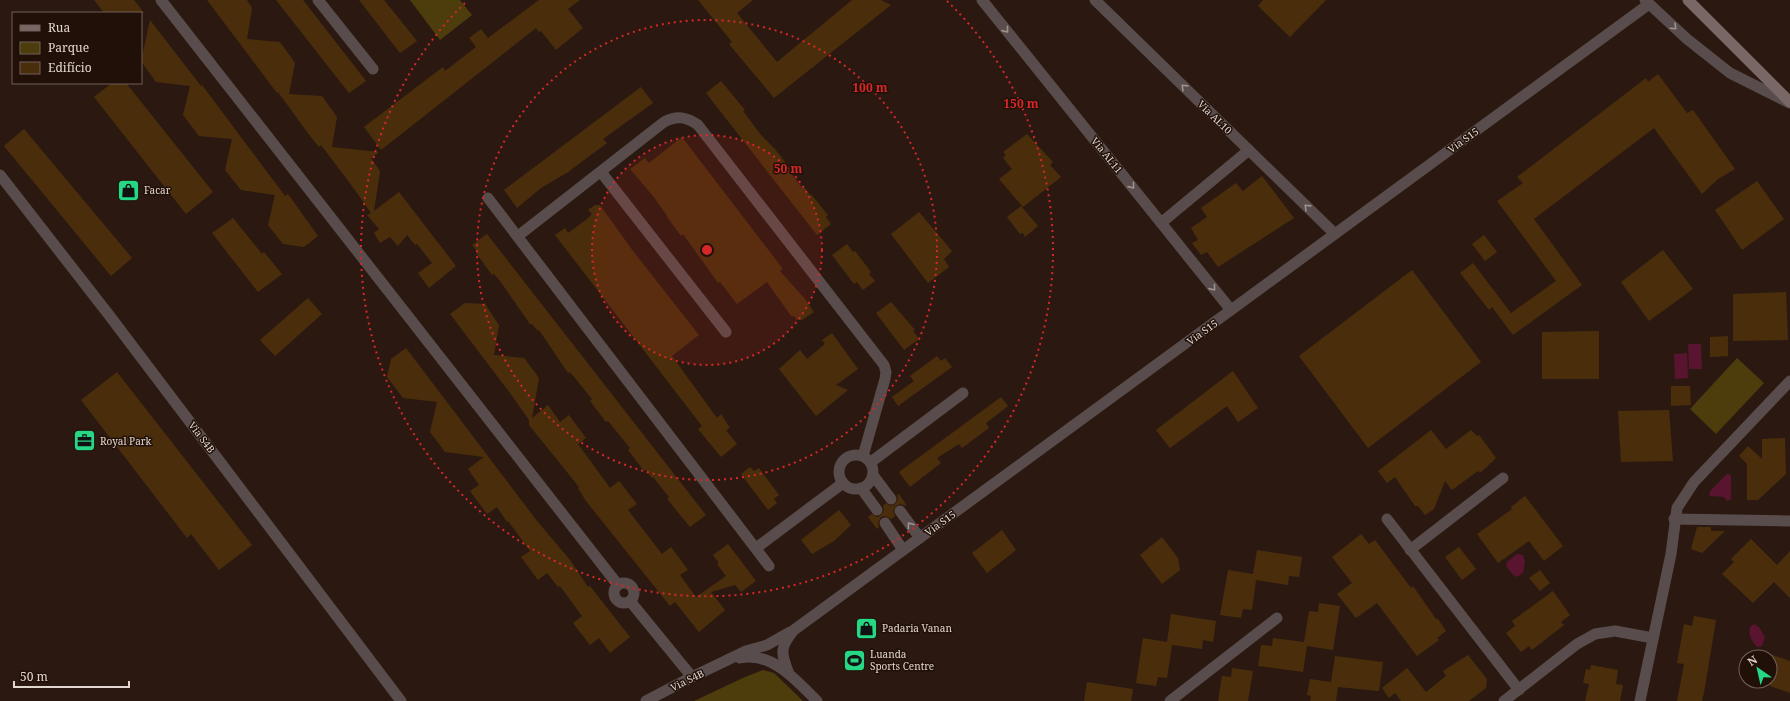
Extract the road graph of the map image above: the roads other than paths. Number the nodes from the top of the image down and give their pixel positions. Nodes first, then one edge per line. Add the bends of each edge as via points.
1 (161, 0) edge
2 (318, 0) edge
3 (982, 0) edge
4 (1095, 0) edge
5 (1688, 0) edge
6 (1647, 2) edge
7 (373, 69) dead end
8 (1790, 103) edge
9 (1249, 150) junction
10 (601, 172) junction
11 (0, 176) edge
12 (488, 198) dead end
13 (1161, 223) junction
14 (1335, 234) junction
15 (518, 236) junction
16 (1231, 310) junction
17 (726, 332) dead end
18 (1790, 380) edge
19 (963, 393) dead end
20 (867, 459) junction
21 (873, 475) junction
22 (1503, 478) dead end
23 (843, 483) junction
24 (861, 488) junction
25 (891, 499) dead end
26 (877, 510) dead end
27 (900, 512) dead end
28 (1674, 519) junction
29 (1387, 520) dead end
30 (1790, 521) edge
31 (1768, 522) junction
32 (885, 523) dead end
33 (1790, 528) edge
34 (920, 538) junction
35 (756, 548) junction
36 (903, 550) junction
37 (1410, 550) junction
38 (769, 566) dead end
39 (1277, 618) dead end
40 (794, 630) junction
41 (1653, 638) junction
42 (728, 661) junction
43 (789, 674) junction
44 (692, 677) junction
45 (1519, 690) junction
46 (401, 701) edge
47 (646, 701) edge
48 (818, 701) edge
49 (1170, 701) edge
50 (1504, 701) edge
51 (1640, 701) edge

1 - 44 street via 618,585 624,582 632,587 635,592 630,601
2 - 7 street
3 -> 13 street, Via AL11
9 -> 4 street, Via AL10
5 - 8 main road
6 -> 8 street via 1687,39 1730,73
6 - 14 street, Via S15
9 - 13 street
14 -> 9 street, Via AL10
10 - 15 street
10 - 17 street
10 - 20 street via 670,119 683,117 698,125 884,365 885,379
11 - 46 street, Via S4B via 109,315
12 - 15 street
13 -> 16 street, Via AL11
14 - 16 street, Via S15
15 - 35 street
16 - 34 street, Via S15
18 - 28 street via 1694,482 1677,508
19 - 20 street
20 - 21 street
20 - 23 street via 854,454 842,461 839,474
21 - 24 street
21 - 25 street
22 - 37 street
23 - 24 street via 853,489
23 - 35 street
24 - 26 street
34 -> 27 street
28 - 31 street
28 - 41 street via 1671,554
29 - 37 street
30 - 31 street
31 - 33 street
32 - 36 street
34 - 36 street, Via S15
35 - 38 street
36 - 40 street, Via S15
37 - 45 street
39 - 49 street
40 - 42 street, Via S4B
40 - 43 street, Via S15 via 785,641 781,654
41 - 45 street via 1615,631 1595,634 1577,644
41 - 51 street
42 - 43 street, Via S4B via 749,656 762,658
42 - 44 street, Via S4B
43 - 48 street
44 - 47 street, Via S4B
45 - 50 street

